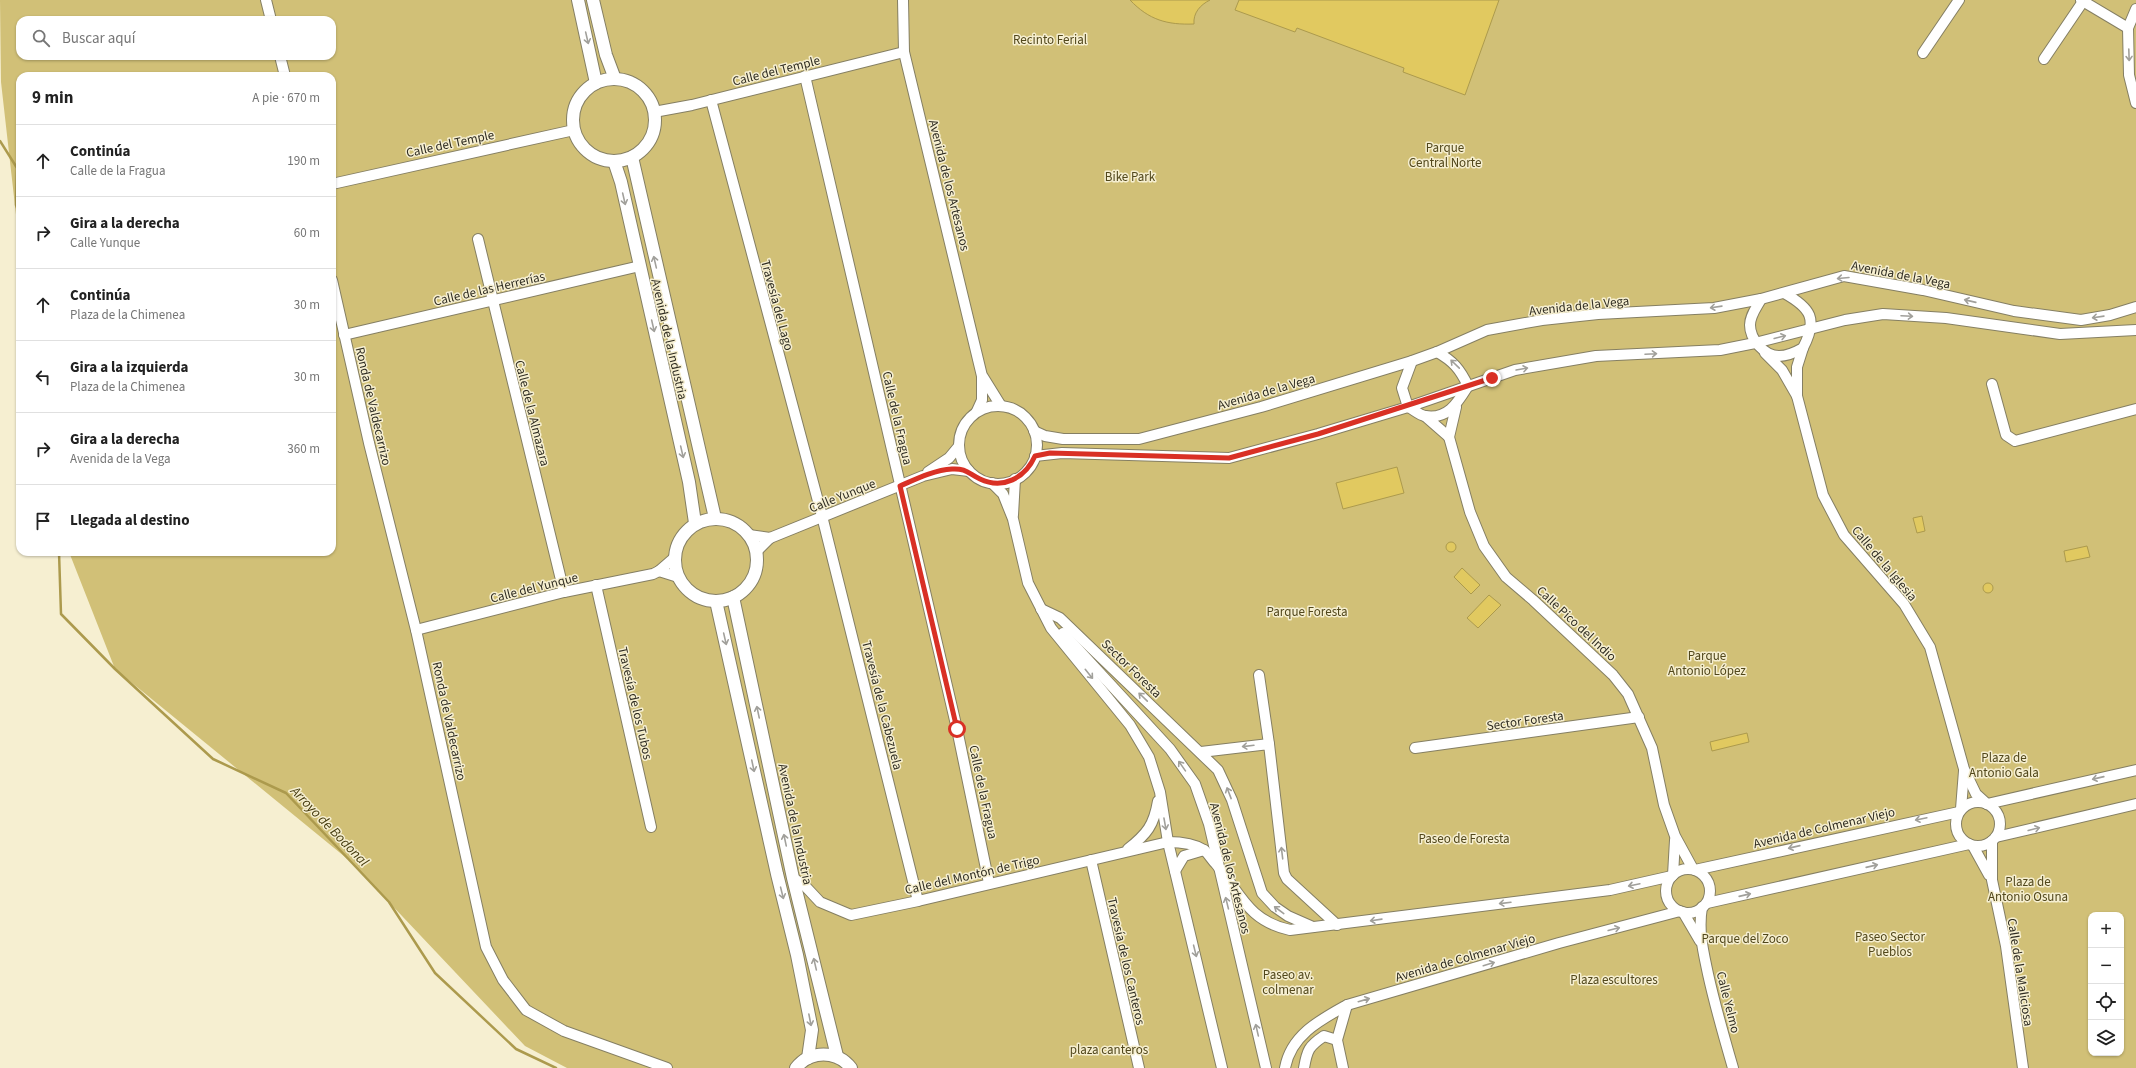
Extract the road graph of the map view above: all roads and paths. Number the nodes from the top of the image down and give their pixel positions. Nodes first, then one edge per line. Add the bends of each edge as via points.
1 (266, 0) edge
2 (578, 0) edge
3 (593, 0) edge
4 (903, 0) edge
5 (1959, 0) edge
6 (2083, 0) edge
7 (2136, 9) edge
8 (270, 16) edge
9 (2128, 28) junction
10 (904, 52) junction
11 (1923, 53) dead end
12 (2044, 59) dead end
13 (281, 60) edge
14 (284, 72) edge
15 (805, 76) junction
16 (615, 79) junction
17 (596, 83) junction
18 (711, 100) junction
19 (2136, 103) edge
20 (654, 112) junction
21 (574, 130) junction
22 (632, 157) junction
23 (614, 161) junction
24 (336, 183) edge
25 (478, 239) dead end
26 (640, 266) junction
27 (1784, 293) junction
28 (336, 298) edge
29 (1762, 300) junction
30 (492, 302) junction
31 (2136, 307) edge
32 (1812, 329) junction
33 (2136, 330) edge
34 (344, 335) junction
35 (1755, 343) junction
36 (1803, 348) junction
37 (1437, 352) junction
38 (1412, 360) junction
39 (982, 376) junction
40 (1992, 384) dead end
41 (1468, 386) junction
42 (1797, 396) junction
43 (1001, 406) junction
44 (1408, 407) junction
45 (1456, 407) junction
46 (2136, 409) edge
47 (977, 411) junction
48 (1425, 416) junction
49 (1034, 431) junction
50 (1449, 436) junction
51 (959, 446) junction
52 (1035, 456) junction
53 (969, 471) junction
54 (923, 476) junction
55 (1015, 479) junction
56 (992, 483) junction
57 (900, 486) junction
58 (822, 516) junction
59 (715, 518) junction
60 (1013, 519) junction
61 (695, 523) junction
62 (749, 535) junction
63 (770, 538) junction
64 (756, 552) junction
65 (674, 558) junction
66 (659, 571) junction
67 (678, 577) junction
68 (596, 585) junction
69 (564, 592) junction
70 (733, 597) junction
71 (716, 601) junction
72 (1041, 609) junction
73 (416, 630) junction
74 (1259, 675) dead end
75 (1639, 717) junction
76 (1269, 744) junction
77 (1415, 748) dead end
78 (1201, 752) junction
79 (1964, 769) junction
80 (2136, 770) edge
81 (1160, 792) junction
82 (1987, 804) junction
83 (2136, 804) edge
84 (1960, 810) junction
85 (651, 827) dead end
86 (1675, 836) junction
87 (1994, 839) junction
88 (1168, 842) junction
89 (1971, 845) junction
90 (1204, 850) junction
91 (1125, 852) junction
92 (1091, 860) junction
93 (1219, 868) junction
94 (1694, 869) junction
95 (1175, 871) junction
96 (1673, 875) junction
97 (793, 878) junction
98 (1992, 880) junction
99 (989, 883) junction
100 (918, 901) junction
101 (1705, 905) junction
102 (1682, 911) junction
103 (1337, 925) junction
104 (1314, 928) junction
105 (1700, 943) junction
106 (1346, 1005) junction
107 (1337, 1040) junction
108 (837, 1056) junction
109 (808, 1058) junction
110 (667, 1068) edge
111 (796, 1068) edge
112 (851, 1068) edge
113 (1139, 1068) edge
114 (1222, 1068) edge
115 (1266, 1068) edge
116 (1285, 1068) edge
117 (1304, 1068) edge
118 (1342, 1068) edge
119 (1734, 1068) edge
120 (2023, 1068) edge

1 - 8 street
2 -> 17 street
3 - 16 street via 606,55
4 - 10 street, Avenida de los Artesanos
5 - 11 street
6 - 9 street
6 - 12 street
7 - 9 street
9 -> 19 street via 2130,75
10 - 15 street, Calle del Temple
10 - 39 street, Avenida de los Artesanos
13 - 14 street
15 - 18 street, Calle del Temple
15 - 57 street, Calle de la Fragua
16 - 17 street
16 - 20 street via 628,82 640,89 649,99
17 - 21 street via 576,102
18 - 20 street, Calle del Temple
18 - 58 street, Travesía del Lago
20 - 22 street via 651,138 643,149
21 - 23 street via 579,143 588,153 600,159
21 - 24 street, Calle del Temple
22 - 23 street
59 -> 22 street, Avenida de la Industria
23 -> 26 street, Avenida de la Industria
25 - 30 street, Calle de la Almazara
26 - 30 street, Calle de las Herrerías
26 -> 61 street, Avenida de la Industria via 689,482
27 - 29 street, Avenida de la Vega
31 -> 27 street, Avenida de la Vega via 2081,320 2014,311 1923,290 1844,276
27 - 32 street via 1800,302 1810,313
28 - 34 street, Ronda de Valdecarrizo
29 - 35 street via 1753,313 1750,325
29 -> 37 street, Avenida de la Vega via 1714,308 1598,314 1542,320 1487,330
30 - 34 street, Calle de las Herrerías
30 - 69 street, Calle de la Almazara
32 -> 33 street via 1883,314 1946,318 2060,334
35 -> 32 street
32 - 36 street, Calle de la Iglesia
34 - 73 street, Ronda de Valdecarrizo
35 - 36 street via 1770,354 1778,356
41 -> 35 street via 1515,370 1596,356 1720,350
35 - 42 street, Calle de la Iglesia via 1782,370
36 - 42 street, Calle de la Iglesia via 1798,367
37 - 38 street, Avenida de la Vega
41 -> 37 street via 1460,369 1450,359
38 - 44 street via 1402,388
38 - 49 street, Avenida de la Vega via 1261,407 1139,439 1063,439
39 - 43 street, Avenida de los Artesanos
39 - 47 street, Avenida de los Artesanos via 982,400
40 - 46 street via 2006,435 2015,441
41 - 44 street
41 - 45 street, Calle Pico del Indio
42 - 79 street, Calle de la Iglesia via 1823,495 1835,521 1852,546 1904,604 1930,647
43 - 47 street
43 - 49 street via 1021,414
44 - 48 street
44 - 52 street via 1229,458 1062,453
45 - 48 street via 1441,414
45 - 50 street, Calle Pico del Indio
47 - 51 street via 963,426
48 - 50 street
49 - 52 street
50 - 75 street, Calle Pico del Indio via 1470,512 1484,546 1506,577 1613,675 1628,694
51 - 53 street via 962,459
51 - 54 street, Calle Yunque via 949,458
52 - 55 street via 1031,465
53 - 54 street, Calle Yunque via 952,469
53 - 56 street via 979,479
54 - 57 street, Calle Yunque
55 - 56 street via 1004,483
55 - 60 street, Avenida de los Artesanos
56 - 60 street, Avenida de los Artesanos via 1003,494
57 - 58 street, Calle Yunque
57 - 99 street, Calle de la Fragua via 957,729
58 - 63 street, Calle Yunque
58 - 100 street, Travesía de la Cabezuela
59 - 61 street
59 - 62 street via 734,523
60 - 72 street, Avenida de los Artesanos via 1028,582
61 - 65 street via 684,532 677,544
62 - 63 street
62 - 64 street
63 - 64 street, Calle Yunque
64 - 70 street via 757,565 753,578
65 - 66 street, Calle del Yunque
65 - 67 street
66 - 67 street
66 - 68 street, Calle del Yunque
67 - 71 street via 684,587 694,594
68 - 69 street, Calle del Yunque
68 - 85 street, Travesía de los Tubos
69 - 73 street, Calle del Yunque
70 - 71 street
97 -> 70 street, Avenida de la Industria
71 -> 109 street via 799,962 812,1030
78 -> 72 street, Sector Foresta via 1060,618
72 -> 81 street, Avenida de los Artesanos via 1051,628 1136,734 1149,757
93 -> 72 street, Avenida de los Artesanos via 1209,824 1195,784 1170,749
73 - 110 street, Ronda de Valdecarrizo via 486,947 503,980 526,1010 564,1030
74 - 76 street
75 - 77 street, Sector Foresta
75 - 86 street, Calle Pico del Indio via 1652,748 1664,805
76 -> 78 street
103 -> 76 street via 1287,879 1284,873
104 -> 78 street, Sector Foresta via 1288,916 1262,893 1228,788 1218,770
79 - 82 street, Calle de la Iglesia via 1976,794
79 - 84 street, Calle de la Iglesia
80 -> 82 street
81 -> 88 street, Avenida de los Artesanos
81 - 91 street via 1155,819 1143,837
82 - 84 street via 1973,802
82 - 87 street via 2000,819 2000,826
87 -> 83 street
84 - 89 street via 1956,829
84 -> 94 street, Avenida de Colmenar Viejo
86 - 94 street, Calle Pico del Indio
86 - 96 street, Calle Pico del Indio via 1676,856
87 - 89 street via 1979,846
87 - 98 street, Calle de la Maliciosa
88 - 90 street, Calle del Montón de Trigo via 1186,842
88 - 91 street, Calle del Montón de Trigo
88 - 95 street, Avenida de los Artesanos
89 - 98 street, Calle de la Maliciosa via 1980,856
101 -> 89 street
90 - 93 street
90 - 95 street via 1184,856
91 - 92 street, Calle del Montón de Trigo
92 - 99 street, Calle del Montón de Trigo
92 - 113 street, Travesía de los Canteros
93 - 104 street via 1248,908 1273,927 1290,930
115 -> 93 street, Avenida de los Artesanos
94 - 96 street via 1682,870
94 - 101 street via 1704,876 1710,886 1710,894
95 -> 114 street, Avenida de los Artesanos
96 - 102 street via 1667,885 1667,895 1672,905
96 -> 103 street via 1610,890
97 - 100 street, Calle del Montón de Trigo via 820,902 851,915
108 -> 97 street, Avenida de la Industria
98 - 120 street, Calle de la Maliciosa via 2006,946
99 - 100 street, Calle del Montón de Trigo
101 - 102 street via 1693,912
101 - 105 street via 1700,920
102 - 105 street
106 -> 102 street, Avenida de Colmenar Viejo via 1559,943
103 - 104 street
105 - 119 street, Calle Yelmo via 1714,1006
106 - 107 street
106 - 116 street, Avenida de Colmenar Viejo via 1316,1022 1297,1039
107 - 117 street via 1324,1036 1311,1045 1306,1054
107 - 118 street
108 - 109 street via 817,1054
108 - 112 street
109 - 111 street

